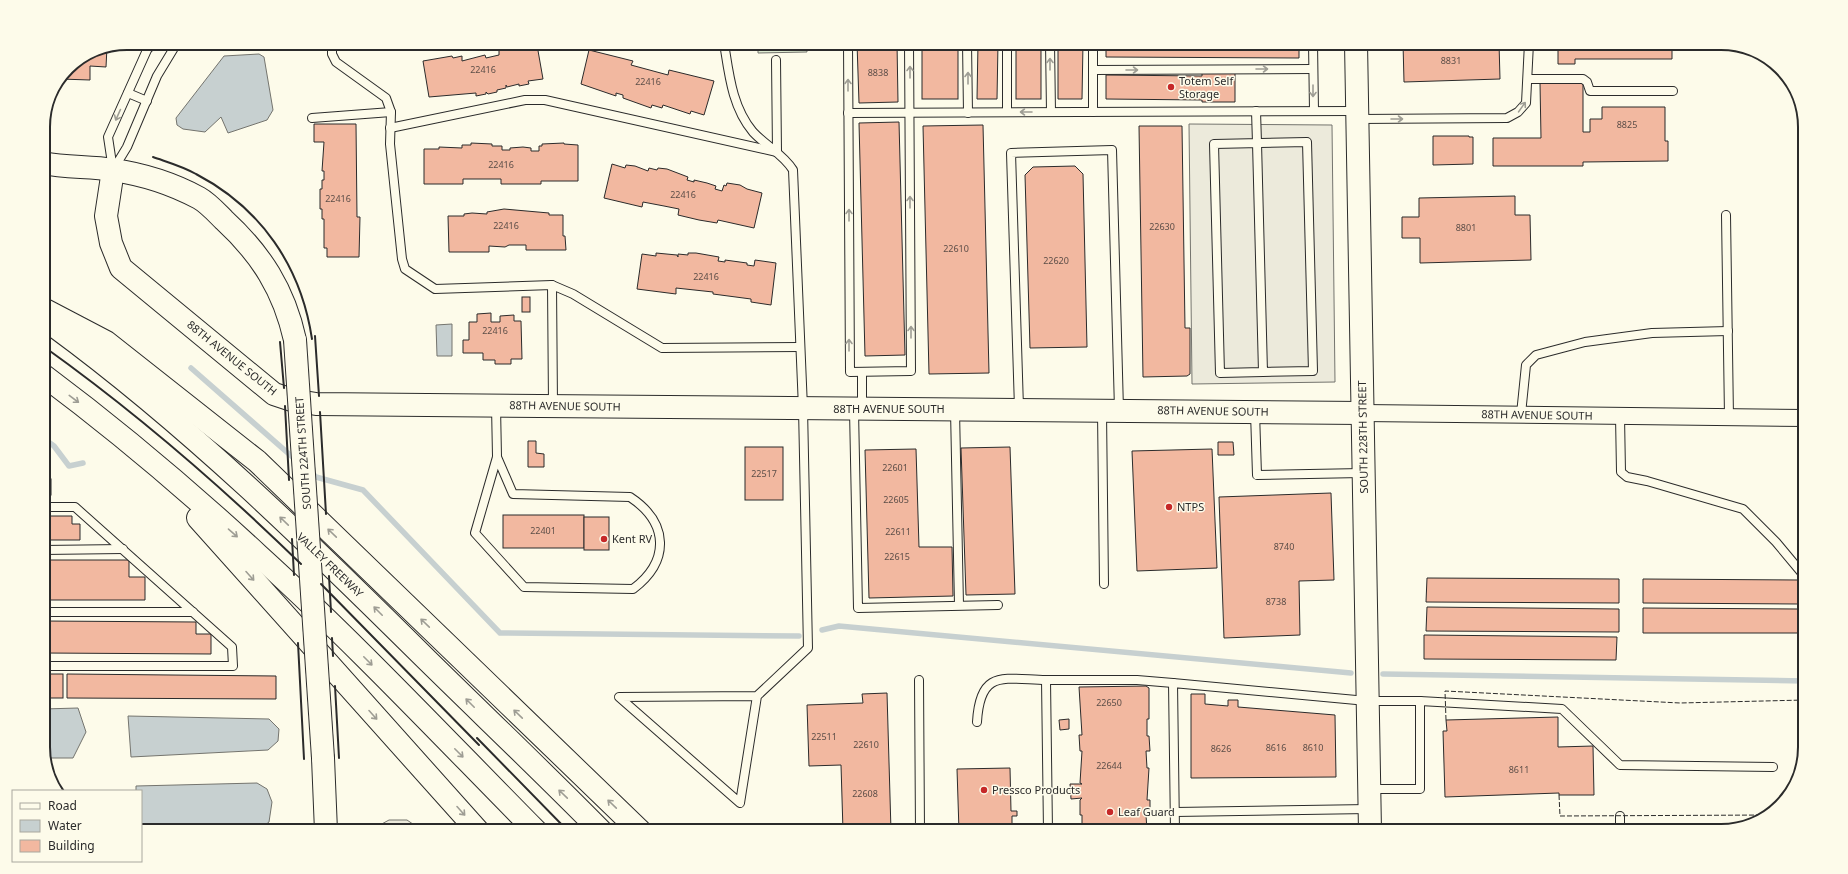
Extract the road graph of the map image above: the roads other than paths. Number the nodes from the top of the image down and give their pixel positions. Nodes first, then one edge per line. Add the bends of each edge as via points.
1 (147, 50) edge
2 (173, 50) edge
3 (332, 50) edge
4 (725, 50) edge
5 (848, 50) edge
6 (909, 50) edge
7 (967, 50) edge
8 (1007, 50) edge
9 (1050, 50) edge
10 (1093, 50) edge
11 (1313, 50) edge
12 (1356, 50) edge
13 (1529, 50) edge
14 (776, 60) dead end
15 (1313, 69) junction
16 (1093, 70) junction
17 (1528, 79) junction
18 (1673, 91) dead end
19 (128, 93) junction
20 (147, 101) junction
21 (1256, 111) junction
22 (1314, 111) junction
23 (391, 112) junction
24 (968, 112) junction
25 (1007, 112) junction
26 (1051, 112) junction
27 (1093, 112) junction
28 (848, 113) junction
29 (910, 113) junction
30 (1358, 115) junction
31 (312, 118) dead end
32 (390, 128) junction
33 (1257, 143) junction
34 (777, 152) junction
35 (50, 163) edge
36 (113, 170) junction
37 (1726, 215) dead end
38 (552, 285) junction
39 (50, 313) edge
40 (50, 324) edge
41 (1728, 331) junction
42 (800, 346) junction
43 (862, 372) junction
44 (1263, 372) junction
45 (50, 380) edge
46 (496, 405) junction
47 (553, 406) junction
48 (803, 408) junction
49 (858, 408) junction
50 (955, 409) junction
51 (1019, 410) junction
52 (1111, 410) junction
53 (1255, 412) junction
54 (1362, 413) junction
55 (1521, 414) junction
56 (1620, 416) junction
57 (1729, 417) junction
58 (1798, 418) edge
59 (140, 452) junction
60 (497, 457) junction
61 (1363, 473) junction
62 (50, 507) edge
63 (123, 549) junction
64 (50, 550) edge
65 (1798, 568) edge
66 (1104, 584) dead end
67 (959, 605) junction
68 (998, 605) dead end
69 (50, 612) edge
70 (193, 612) junction
71 (50, 666) edge
72 (919, 680) dead end
73 (1046, 680) junction
74 (1173, 683) junction
75 (757, 696) junction
76 (1367, 701) junction
77 (1420, 701) junction
78 (977, 722) dead end
79 (1774, 767) dead end
80 (1369, 799) junction
81 (1175, 812) junction
82 (1620, 816) dead end
83 (326, 824) edge
84 (472, 824) edge
85 (529, 824) edge
86 (594, 824) edge
87 (633, 824) edge
88 (920, 824) edge
89 (1048, 824) edge
90 (1175, 824) edge
91 (1370, 824) edge
92 (1620, 824) edge

1 - 19 lane
2 - 20 lane via 157,76
3 - 23 lane via 336,62 386,98
4 - 34 lane via 738,108 754,132
28 -> 5 lane
29 -> 6 lane
24 -> 7 lane
8 - 25 lane
26 -> 9 lane
10 - 16 lane
11 - 15 lane
12 - 30 main road, SOUTH 228TH STREET
13 - 17 lane
14 - 34 lane
16 -> 15 lane
15 -> 22 lane
16 - 27 lane
17 - 18 lane via 1583,79 1590,91
30 -> 17 lane via 1507,118 1518,112 1526,103
19 - 20 lane
19 -> 36 lane via 108,137
20 - 36 lane via 127,147
21 - 22 lane
21 - 27 lane
21 - 33 lane
22 - 30 lane
23 - 31 lane
23 - 32 lane
24 - 25 lane
24 - 29 lane
26 -> 25 lane
26 - 27 lane
28 - 29 lane
43 -> 28 lane via 850,372
43 -> 29 lane via 911,371
30 - 54 main road, SOUTH 228TH STREET
32 - 34 lane via 525,100 545,100
32 - 38 lane via 405,269 435,289
33 - 44 lane
33 - 44 lane via 1214,144 1220,373
33 - 44 lane via 1307,142 1308,165 1313,371
34 - 42 lane via 788,161 793,170
35 - 36 main road, SOUTH 224TH STREET
36 - 46 main road, 88TH AVENUE SOUTH via 106,216 111,243 121,268 274,394 316,404
36 - 83 main road, SOUTH 224TH STREET, bridge via 169,184 200,198 245,239 278,288 289,314 295,340
37 - 41 lane
38 - 42 lane via 573,294 662,348
38 - 47 lane
87 -> 39 main road via 257,461 106,342
86 -> 40 main road, VALLEY FREEWAY via 262,499 165,414
41 - 55 lane via 1652,333 1585,342 1536,355 1526,365
41 - 57 lane
42 - 48 lane
43 - 49 lane
45 -> 59 main road
46 - 47 main road, 88TH AVENUE SOUTH
46 - 60 lane
47 - 48 main road, 88TH AVENUE SOUTH
48 - 49 main road, 88TH AVENUE SOUTH
48 - 75 lane via 808,648
49 - 50 main road, 88TH AVENUE SOUTH
49 - 67 lane via 858,608
50 - 51 main road, 88TH AVENUE SOUTH
50 - 67 lane
51 - 52 main road, 88TH AVENUE SOUTH
51 - 52 lane via 1011,153 1112,150
52 - 53 main road, 88TH AVENUE SOUTH
52 - 66 lane
53 - 54 main road, 88TH AVENUE SOUTH
53 - 61 lane via 1257,475
54 - 55 street, 88TH AVENUE SOUTH
54 - 61 main road, SOUTH 228TH STREET
55 - 56 street, 88TH AVENUE SOUTH
56 - 57 street, 88TH AVENUE SOUTH
56 - 65 lane via 1621,472 1628,477 1743,509
57 - 58 street, 88TH AVENUE SOUTH
59 -> 84 main road
59 -> 85 main road via 258,554 364,656
60 - 60 lane via 475,533 524,587 632,589 646,579 658,556 659,534 654,519 644,506 630,497 513,494
61 - 76 main road, SOUTH 228TH STREET
62 - 63 lane via 76,507
63 - 64 lane
63 - 70 lane
67 - 68 lane
69 - 70 lane
70 - 71 lane via 232,647 233,666
72 - 88 lane
73 - 74 lane via 1137,680
73 - 78 lane via 993,681 984,689 978,704
73 - 89 lane
74 - 76 lane
74 - 81 lane
75 - 75 lane via 740,803 619,697 719,697
76 - 77 lane
76 - 80 main road, SOUTH 228TH STREET
77 - 79 lane via 1562,709 1620,765
77 - 80 lane via 1420,789
80 - 81 lane
80 - 91 main road, SOUTH 228TH STREET
81 - 90 lane
82 - 92 lane

